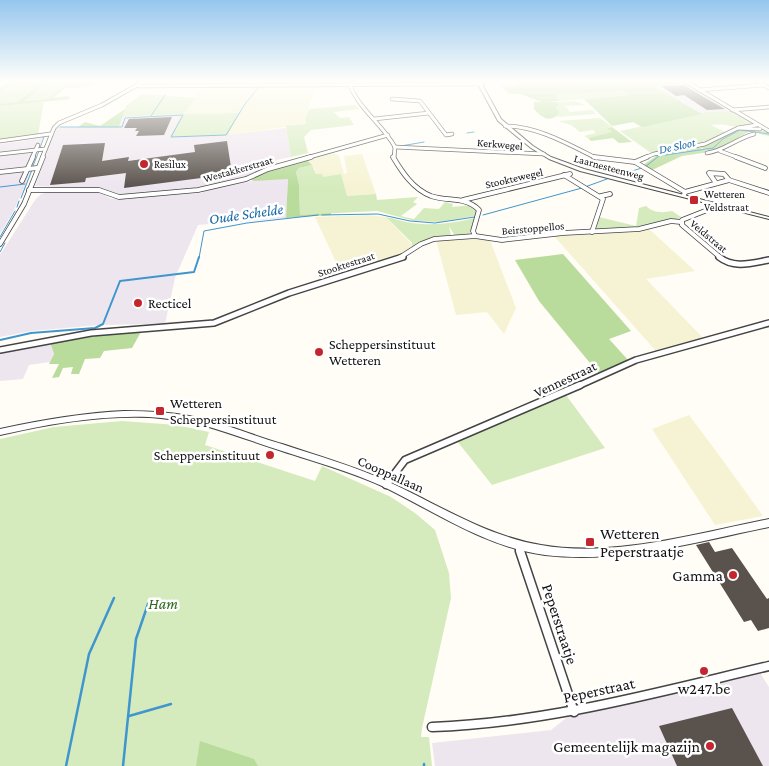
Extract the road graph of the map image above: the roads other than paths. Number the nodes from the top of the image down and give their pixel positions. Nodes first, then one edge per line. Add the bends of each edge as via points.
1 (77, 116) edge
2 (371, 116) edge
3 (404, 116) edge
4 (431, 116) edge
5 (496, 116) edge
6 (742, 116) edge
7 (374, 119) junction
8 (757, 125) junction
9 (505, 126) junction
10 (738, 128) junction
11 (764, 130) junction
12 (769, 131) edge
13 (50, 134) junction
14 (452, 134) dead end
15 (754, 134) dead end
16 (388, 135) junction
17 (0, 141) edge
18 (38, 145) dead end
19 (395, 147) junction
20 (45, 149) junction
21 (35, 150) junction
22 (720, 151) junction
23 (707, 153) dead end
24 (0, 154) edge
25 (544, 154) junction
26 (635, 162) junction
27 (37, 168) junction
28 (767, 168) edge
29 (28, 169) junction
30 (0, 172) edge
31 (769, 173) edge
32 (570, 174) dead end
33 (564, 175) junction
34 (729, 180) junction
35 (22, 181) dead end
36 (716, 183) junction
37 (29, 190) junction
38 (769, 193) edge
39 (610, 194) dead end
40 (684, 194) junction
41 (601, 196) junction
42 (463, 200) junction
43 (720, 205) junction
44 (769, 218) edge
45 (681, 222) junction
46 (592, 232) junction
47 (475, 236) junction
48 (0, 244) edge
49 (769, 260) edge
50 (769, 323) edge
51 (0, 350) edge
52 (0, 432) edge
53 (386, 485) junction
54 (769, 523) edge
55 (518, 545) junction
56 (769, 666) edge
57 (574, 712) junction
58 (432, 727) dead end

1 - 13 street via 59,123
2 - 7 street
3 - 7 street
4 - 14 street via 446,135
5 - 9 street, Laarnesteenweg
6 - 8 street
7 - 16 street
8 - 10 street
8 - 11 street
9 - 25 street, Laarnesteenweg
9 - 26 street via 516,126 559,139 598,159
10 - 11 street
10 - 26 street via 705,144 654,154
11 - 12 street
13 - 17 street
13 - 20 street
15 - 22 street via 739,138
16 - 19 street
16 - 37 street, Westakkerstraat via 198,190 119,197 99,190
18 - 21 street
19 - 25 street, Kerkwegel
19 - 42 street via 393,157 403,174 421,190 435,197
20 - 21 street
20 - 27 street
21 - 24 street
21 - 29 street
22 - 23 street
22 - 28 street
25 - 40 street, Laarnesteenweg via 582,170
26 - 40 street
27 - 29 street
27 - 37 street
28 - 31 street
29 - 30 street
29 - 35 street
32 - 33 street, Stooktewegel
33 - 41 street
33 - 42 street, Stooktewegel
34 - 36 street
34 - 36 street via 724,174 709,173
34 - 38 street
36 - 40 street
37 - 48 street
39 - 41 street
40 - 43 street, Laarnesteenweg
41 - 46 street via 603,199
42 - 47 street via 476,206
43 - 44 street, Laarnesteenweg
43 - 45 street, Veldstraat
45 - 46 street, Beirstoppellos
45 - 49 street, Veldstraat via 683,228 726,262 738,266
46 - 47 street, Beirstoppellos via 502,240
47 - 51 street, Stooktestraat via 428,241 405,256 289,293 214,323 99,332
50 - 53 street, Vennestraat via 636,360 405,460
52 - 53 street, Cooppallaan via 94,415 181,418 324,461
53 - 55 street, Cooppallaan via 467,526
54 - 55 street, Cooppallaan via 607,552 567,552
55 - 57 street, Peperstraatje
56 - 57 street, Peperstraat
57 - 58 street, Peperstraat

